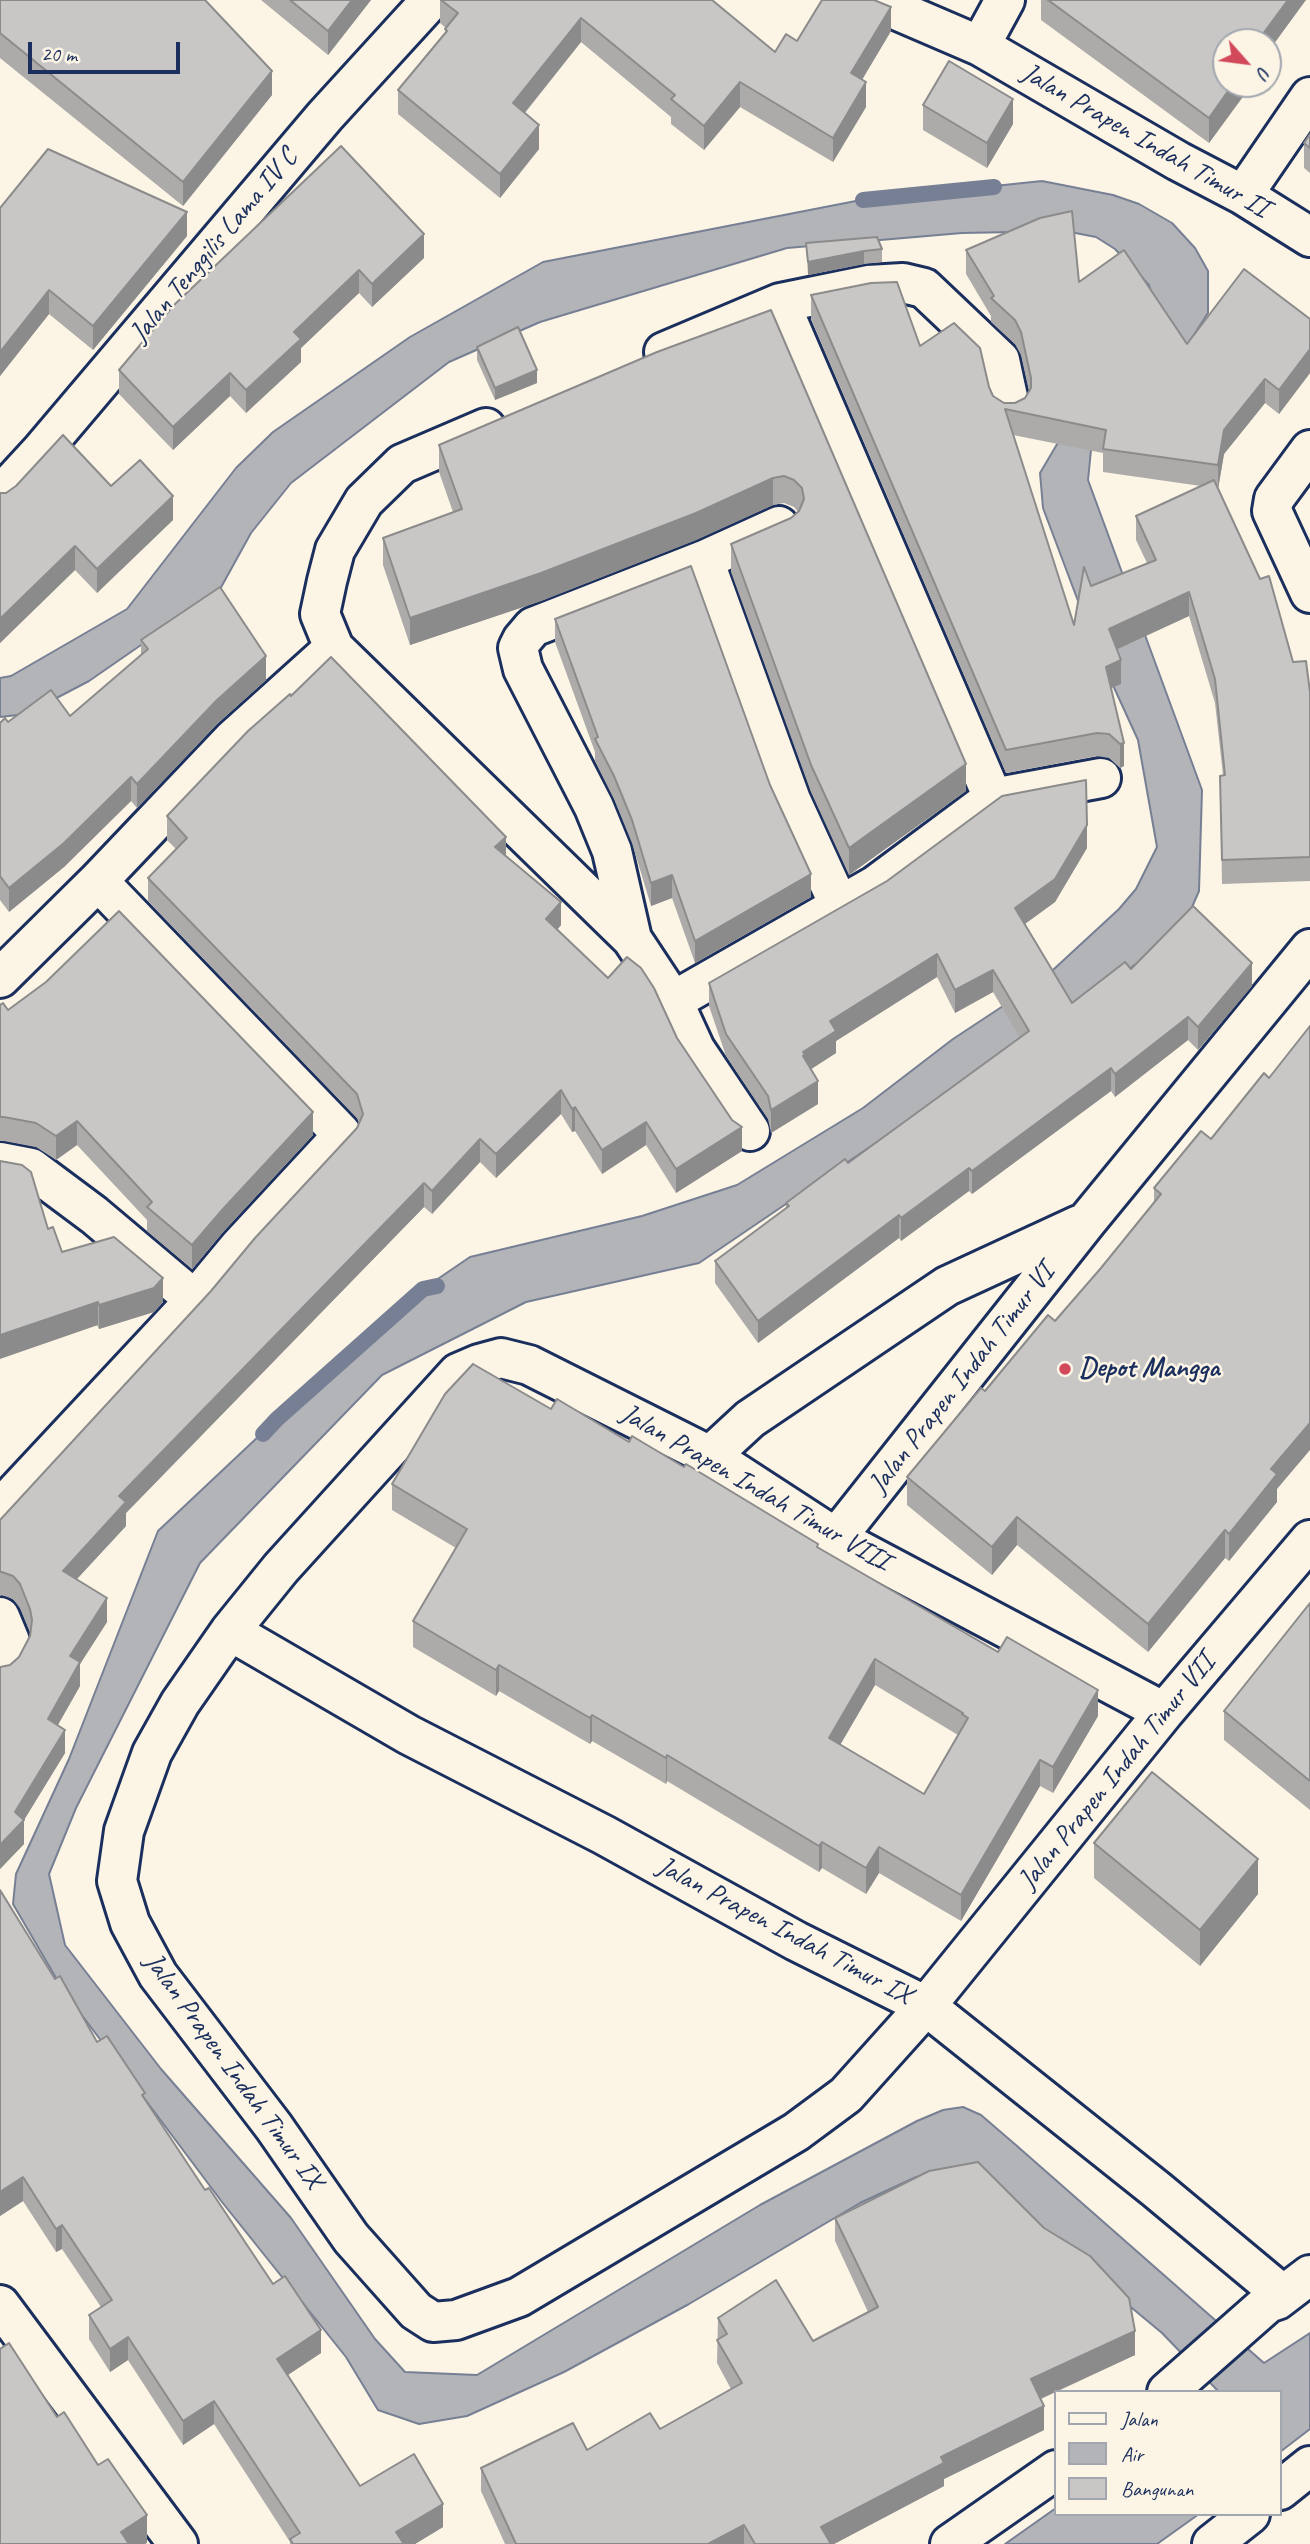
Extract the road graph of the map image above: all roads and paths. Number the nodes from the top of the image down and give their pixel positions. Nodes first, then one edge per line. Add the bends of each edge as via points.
1 (431, 0) edge
2 (873, 0) edge
3 (1005, 0) edge
4 (980, 46) junction
5 (1310, 97) edge
6 (1243, 195) junction
7 (1310, 237) edge
8 (780, 303) junction
9 (629, 367) edge
10 (1010, 406) edge
11 (516, 415) edge
12 (1310, 450) edge
13 (0, 496) edge
14 (782, 525) edge
15 (704, 561) junction
16 (1310, 593) edge
17 (334, 648) junction
18 (1101, 778) dead end
19 (993, 798) junction
20 (99, 881) junction
21 (840, 907) junction
22 (632, 939) junction
23 (1310, 949) edge
24 (0, 978) edge
25 (673, 1001) junction
26 (750, 1131) dead end
27 (0, 1163) edge
28 (1087, 1221) junction
29 (195, 1300) junction
30 (710, 1456) junction
31 (0, 1509) edge
32 (836, 1538) junction
33 (1310, 1540) edge
34 (0, 1617) edge
35 (230, 1631) junction
36 (4, 1662) edge
37 (1164, 1712) junction
38 (926, 2006) junction
39 (1287, 2291) edge
40 (0, 2305) edge
41 (1169, 2390) edge
42 (1310, 2466) edge
43 (1054, 2471) edge
44 (1282, 2488) edge
45 (1247, 2516) edge
46 (178, 2544) edge
47 (950, 2544) edge
48 (1212, 2544) edge

1 - 13 street, Jalan Tenggilis Lama IV C via 307,136
2 - 4 street, Jalan Prapen Indah Timur II
3 - 4 street
4 - 6 street, Jalan Prapen Indah Timur II
5 - 6 street
6 - 7 street, Jalan Prapen Indah Timur II
8 - 9 street
8 - 10 street via 868,285 903,283 924,288 1000,360
8 - 19 street
11 - 17 street via 402,464 364,501 335,550 320,614
12 - 16 street via 1275,499 1272,511
14 - 15 street
15 - 21 street via 791,800
15 - 22 street via 533,627 518,648 523,669 612,851
17 - 20 street via 233,739
17 - 22 street
18 - 19 street
19 - 21 street
20 - 24 street
20 - 29 street via 341,1133
21 - 25 street
22 - 25 street
23 - 28 street, Jalan Prapen Indah Timur VI
25 - 26 street via 695,1049
27 - 29 street via 32,1168
28 - 30 street, Jalan Prapen Indah Timur VI via 947,1286 750,1419
28 - 32 street, Jalan Prapen Indah Timur VI
29 - 31 street
30 - 32 street, Jalan Prapen Indah Timur VIII
30 - 35 street, Jalan Prapen Indah Timur VIII via 529,1365 501,1358 480,1364 458,1373 391,1444
32 - 37 street, Jalan Prapen Indah Timur VIII
33 - 37 street, Jalan Prapen Indah Timur VII
34 - 36 street via 10,1642
35 - 38 street, Jalan Prapen Indah Timur IX via 408,1735
35 - 38 street, Jalan Prapen Indah Timur IX via 152,1753 124,1831 117,1881 130,1923 158,1975 274,2127 351,2238 426,2318 440,2323 456,2320 519,2297 796,2132 846,2095
37 - 38 street, Jalan Prapen Indah Timur VII
38 - 39 street, Jalan Prapen Indah Timur IX
39 - 41 street
40 - 46 street
42 - 44 street
43 - 47 street
45 - 48 street

